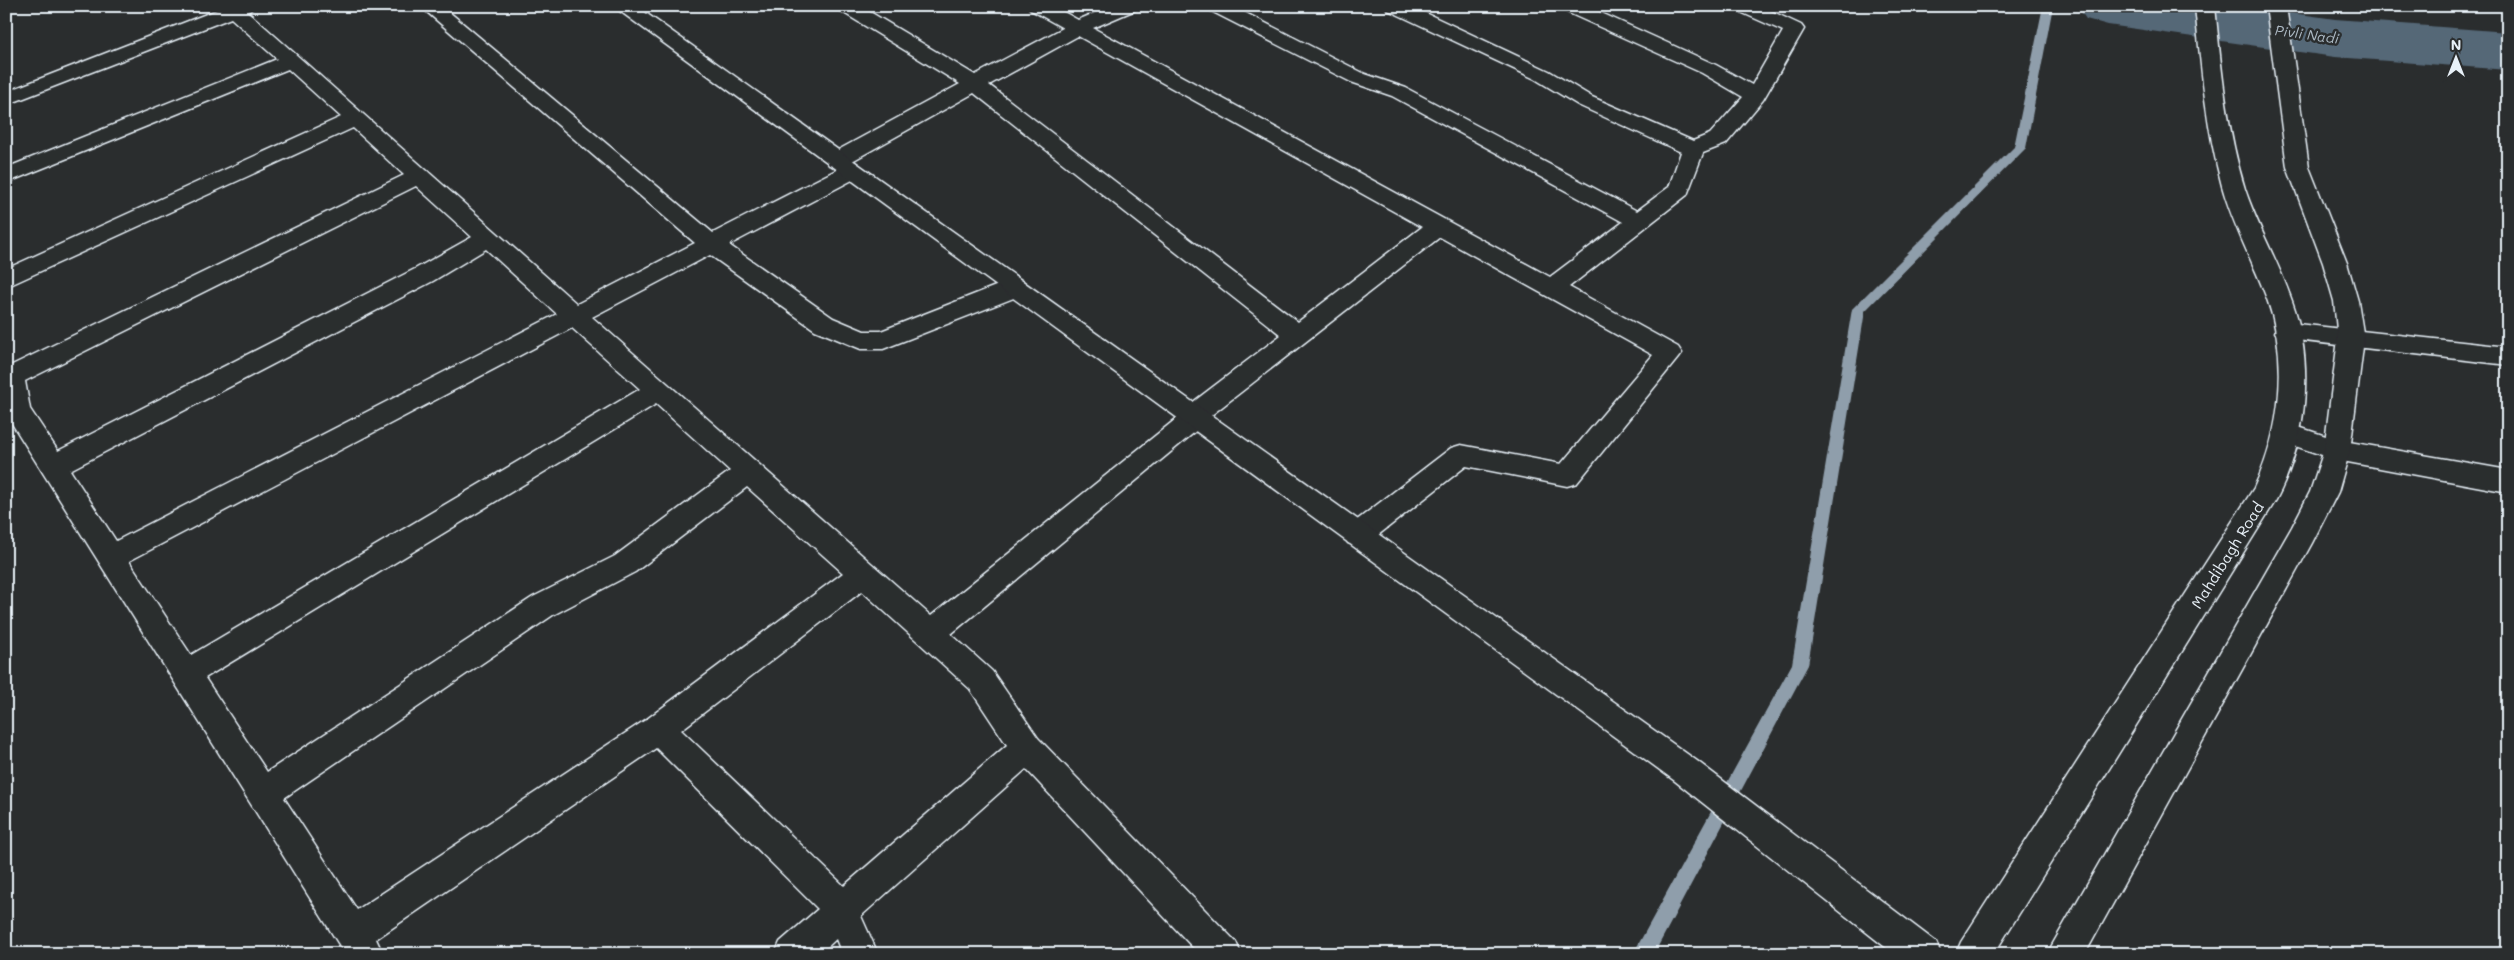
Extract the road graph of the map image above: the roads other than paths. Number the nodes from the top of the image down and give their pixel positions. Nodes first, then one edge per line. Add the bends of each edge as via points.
1 (430, 6) edge
2 (623, 6) edge
3 (846, 6) edge
4 (1038, 6) edge
5 (1128, 6) edge
6 (1216, 6) edge
7 (1395, 6) edge
8 (1569, 6) edge
9 (1743, 6) edge
10 (2205, 6) edge
11 (2276, 6) edge
12 (240, 8) edge
13 (1079, 27) junction
14 (290, 61) junction
15 (974, 84) junction
16 (1756, 96) junction
17 (6, 99) edge
18 (355, 119) junction
19 (1692, 149) junction
20 (844, 165) junction
21 (6, 176) edge
22 (419, 176) junction
23 (1637, 220) junction
24 (1439, 226) junction
25 (488, 238) junction
26 (711, 244) junction
27 (6, 279) edge
28 (1015, 288) junction
29 (1552, 288) junction
30 (574, 315) junction
31 (2288, 332) junction
32 (1297, 334) junction
33 (2351, 339) junction
34 (2508, 356) edge
35 (9, 375) edge
36 (658, 391) junction
37 (1193, 416) junction
38 (2286, 434) junction
39 (2337, 450) junction
40 (53, 466) junction
41 (748, 472) junction
42 (2508, 481) edge
43 (1358, 535) junction
44 (111, 557) junction
45 (862, 575) junction
46 (930, 635) junction
47 (187, 673) junction
48 (658, 729) junction
49 (1028, 748) junction
50 (262, 794) junction
51 (842, 910) junction
52 (358, 944) edge
53 (793, 954) edge
54 (860, 954) edge
55 (1223, 954) edge
56 (1923, 954) edge
57 (1974, 954) edge
58 (2065, 954) edge

1 - 26 street
2 - 20 street
3 - 15 street
4 - 13 street
5 - 13 street
6 - 23 street via 1358,78 1399,92
7 - 19 street via 1542,74 1585,101
8 - 16 street via 1708,69
9 - 16 street via 1794,29
10 - 31 street, Mahdibagh Road via 2216,111 2234,191 2281,303
11 - 33 street via 2298,167 2335,263 2346,301
12 - 14 street
12 - 17 street
13 - 15 street
13 - 24 street
14 - 18 street
14 - 21 street
15 - 20 street
15 - 32 street
16 - 19 street via 1718,139
18 - 22 street
18 - 27 street
19 - 23 street via 1679,190
20 - 26 street
20 - 28 street
22 - 25 street
22 - 35 street
23 - 29 street
24 - 29 street
24 - 32 street
25 - 30 street
25 - 40 street via 424,275
26 - 28 street via 824,324 860,340 883,340
26 - 30 street
28 - 37 street
29 - 43 street via 1670,353 1567,476 1461,455
30 - 36 street
30 - 44 street
31 - 33 street
31 - 38 street, Mahdibagh Road via 2292,401
32 - 37 street
33 - 34 street
33 - 39 street
35 - 40 street via 17,410
36 - 41 street
36 - 47 street
37 - 43 street
37 - 46 street
38 - 39 street
38 - 57 street, Mahdibagh Road via 2282,456 2266,492
39 - 42 street
39 - 58 street via 2324,492 2302,535
40 - 44 street
41 - 45 street
41 - 50 street via 625,564 543,606
43 - 56 street via 1686,771
44 - 47 street
45 - 46 street
45 - 48 street
46 - 49 street via 981,680
47 - 50 street
48 - 51 street
48 - 52 street
49 - 51 street
49 - 55 street
50 - 52 street
51 - 53 street
51 - 54 street

